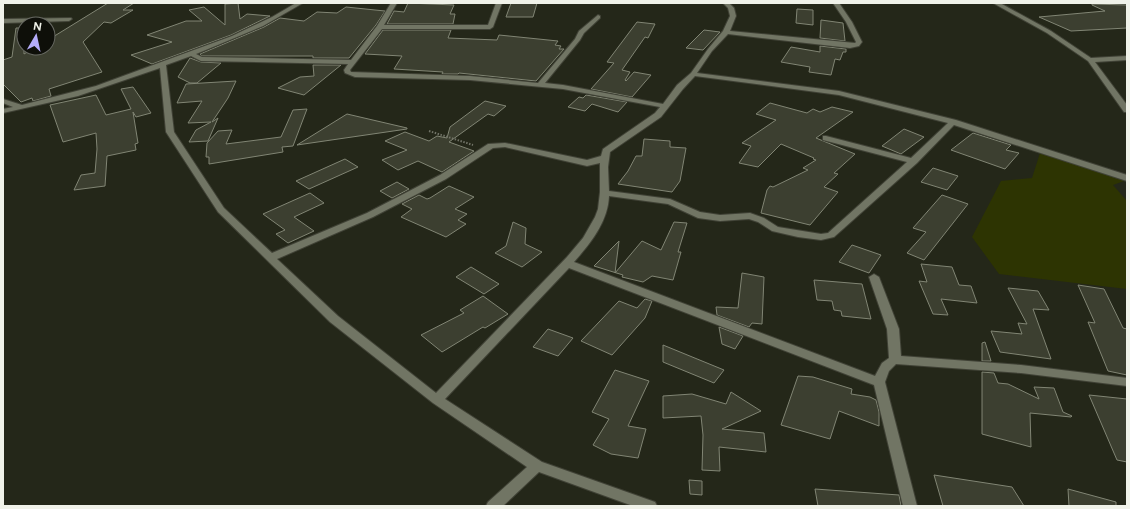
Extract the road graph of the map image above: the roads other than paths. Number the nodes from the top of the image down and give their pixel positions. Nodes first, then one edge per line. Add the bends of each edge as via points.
1 (300, 3) edge
2 (394, 3) edge
3 (499, 3) edge
4 (726, 3) edge
5 (836, 3) edge
6 (996, 3) edge
7 (598, 17) dead end
8 (69, 19) dead end
9 (3, 21) edge
10 (380, 27) junction
11 (726, 32) junction
12 (192, 54) junction
13 (1127, 58) edge
14 (1090, 60) junction
15 (353, 62) junction
16 (163, 65) junction
17 (693, 74) junction
18 (540, 85) junction
19 (3, 101) edge
20 (664, 106) junction
21 (23, 108) junction
22 (1127, 110) edge
23 (3, 111) edge
24 (952, 122) junction
25 (826, 138) dead end
26 (604, 158) junction
27 (914, 161) junction
28 (1127, 178) edge
29 (605, 193) junction
30 (270, 258) junction
31 (566, 263) junction
32 (874, 277) dead end
33 (895, 360) junction
34 (879, 382) junction
35 (1127, 382) edge
36 (437, 400) junction
37 (537, 466) junction
38 (492, 506) edge
39 (650, 506) edge
40 (910, 506) edge

1 - 12 street via 262,24
2 - 10 street
3 - 10 street via 490,27
4 - 11 street via 731,8 733,16
5 - 11 street via 849,22 859,42 857,45
6 - 14 street via 1049,32
7 - 18 street via 581,32
8 - 9 street
10 - 15 street
11 - 17 street
12 - 15 street via 201,59
12 - 16 street
13 - 14 street
14 - 22 street
15 - 18 street via 347,72 355,75 470,78
16 - 21 street via 79,94
16 - 30 street via 170,132 221,210
17 - 20 street
17 - 24 street via 839,93
18 - 20 street
19 - 21 street
20 - 26 street via 658,115 606,151
21 - 23 street
24 - 27 street
24 - 28 street
25 - 27 street
26 - 29 street
26 - 30 street via 587,163 497,144 443,177 377,211
27 - 29 street via 831,235 821,237 775,228 750,216 720,218 698,215 670,202
29 - 31 street via 600,216 588,238
30 - 36 street via 334,319
31 - 34 street
31 - 36 street
32 - 33 street via 893,330
33 - 34 street via 889,362 882,371
33 - 35 street via 1021,369
34 - 40 street
36 - 37 street
37 - 38 street
37 - 39 street

